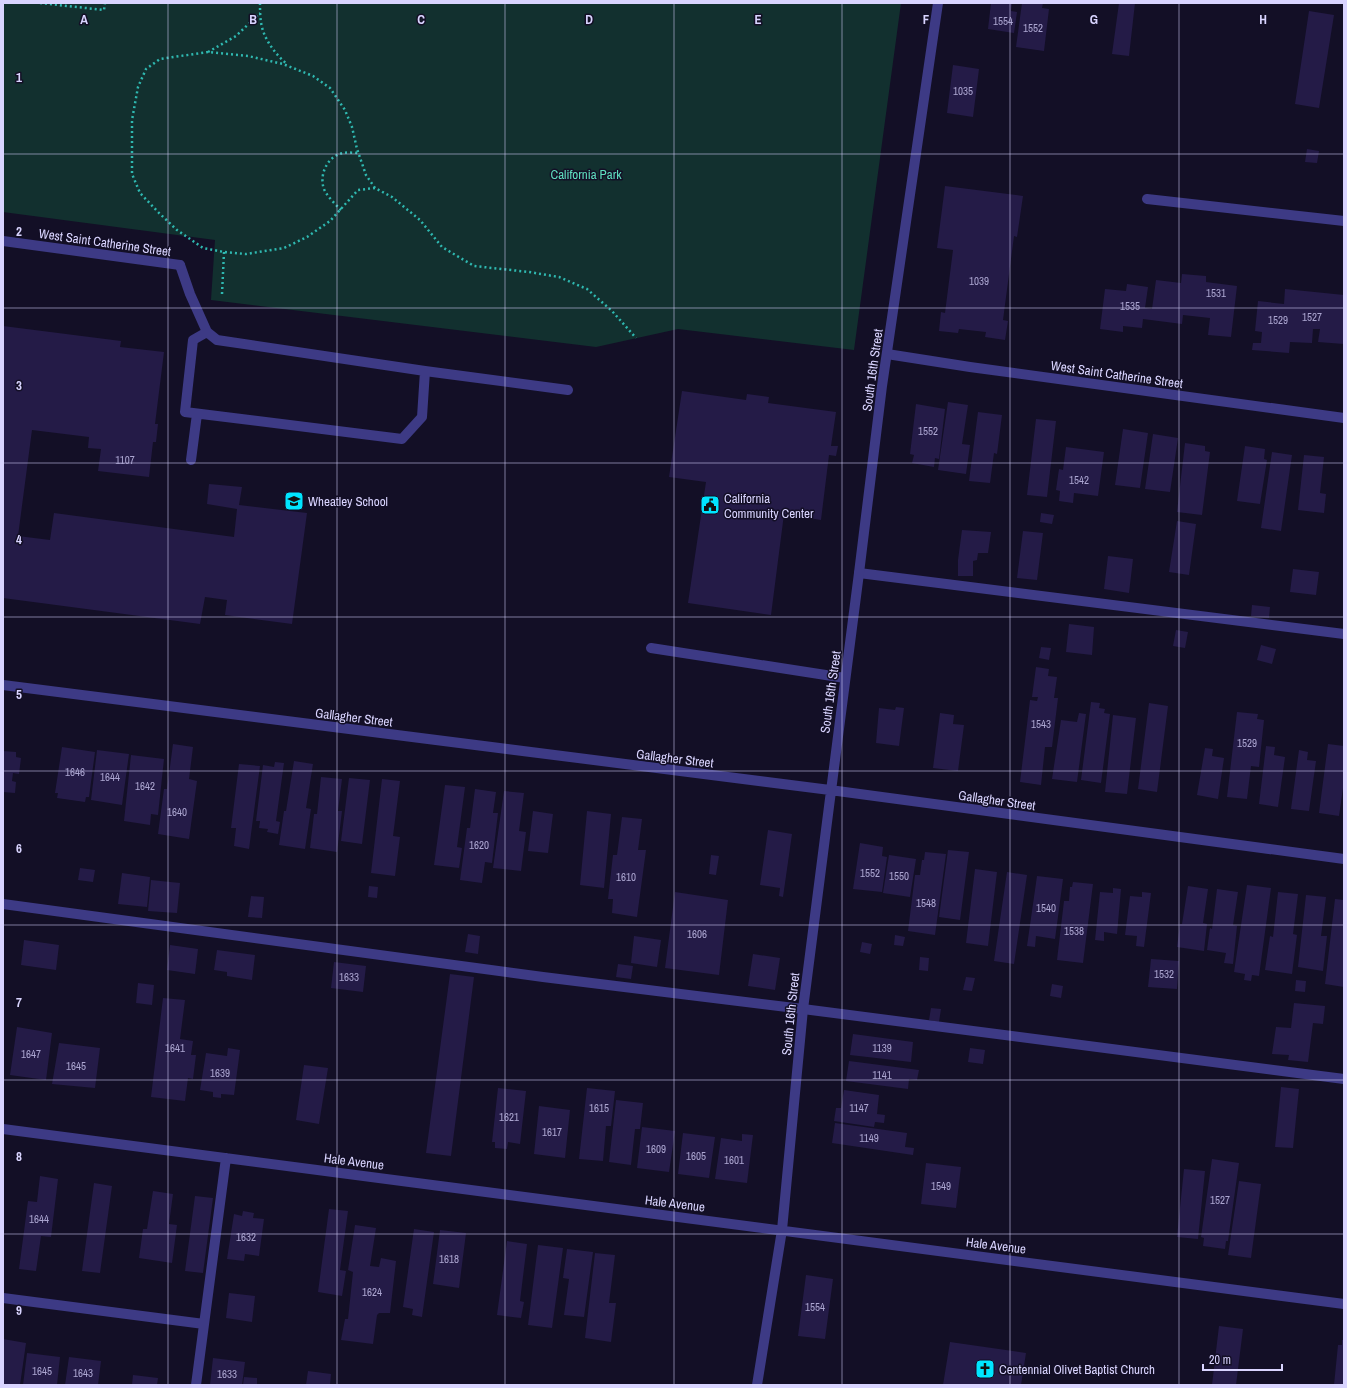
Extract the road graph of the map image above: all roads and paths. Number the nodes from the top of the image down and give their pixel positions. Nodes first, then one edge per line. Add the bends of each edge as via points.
1 (40, 3) edge
2 (105, 3) edge
3 (260, 3) edge
4 (938, 3) edge
5 (260, 13) junction
6 (208, 52) junction
7 (289, 66) junction
8 (359, 153) junction
9 (375, 188) junction
10 (1147, 199) dead end
11 (341, 210) junction
12 (1344, 221) edge
13 (3, 241) edge
14 (224, 252) junction
15 (222, 294) dead end
16 (207, 332) junction
17 (636, 338) dead end
18 (887, 354) junction
19 (425, 371) junction
20 (568, 390) dead end
21 (197, 414) junction
22 (1344, 418) edge
23 (192, 460) dead end
24 (859, 573) junction
25 (1344, 634) edge
26 (651, 648) dead end
27 (845, 678) junction
28 (3, 685) edge
29 (830, 790) junction
30 (1344, 859) edge
31 (3, 904) edge
32 (803, 1009) junction
33 (1344, 1079) edge
34 (3, 1128) edge
35 (226, 1158) junction
36 (782, 1230) junction
37 (3, 1298) edge
38 (1344, 1304) edge
39 (204, 1324) junction
40 (196, 1385) edge
41 (757, 1385) edge

1 - 2 path via 104,10
3 - 5 path
4 - 18 street, South 16th Street
5 - 6 path via 236,36
5 - 7 path via 267,38 277,56
6 - 7 path via 248,56
6 - 14 path via 160,59 146,69 138,87 132,120 132,174 140,193 177,230 203,248
7 - 8 path via 313,76 330,88 345,110
8 - 9 path via 366,175
8 - 11 path via 335,156 328,162 323,173 326,192
9 - 11 path via 358,190
9 - 17 path via 392,197 420,220 442,247 474,266 559,277 588,289
10 - 12 street
11 - 14 path via 307,237 284,248 246,254
13 - 16 street, West Saint Catherine Street via 180,266
14 - 15 path
16 - 19 street via 217,340
16 - 21 street via 193,340 185,412
18 - 22 street, West Saint Catherine Street
18 - 24 street, South 16th Street
19 - 20 street
19 - 21 street via 422,417 402,438
21 - 23 street
24 - 25 street
24 - 27 street, South 16th Street
26 - 27 street
27 - 29 street, South 16th Street
28 - 29 street, Gallagher Street
29 - 30 street, Gallagher Street
29 - 32 street, South 16th Street
31 - 32 street via 543,978
32 - 33 street
32 - 36 street, South 16th Street
34 - 35 street, Hale Avenue
35 - 36 street, Hale Avenue
35 - 39 street
36 - 38 street, Hale Avenue
36 - 41 street, South 16th Street
37 - 39 street
39 - 40 street

